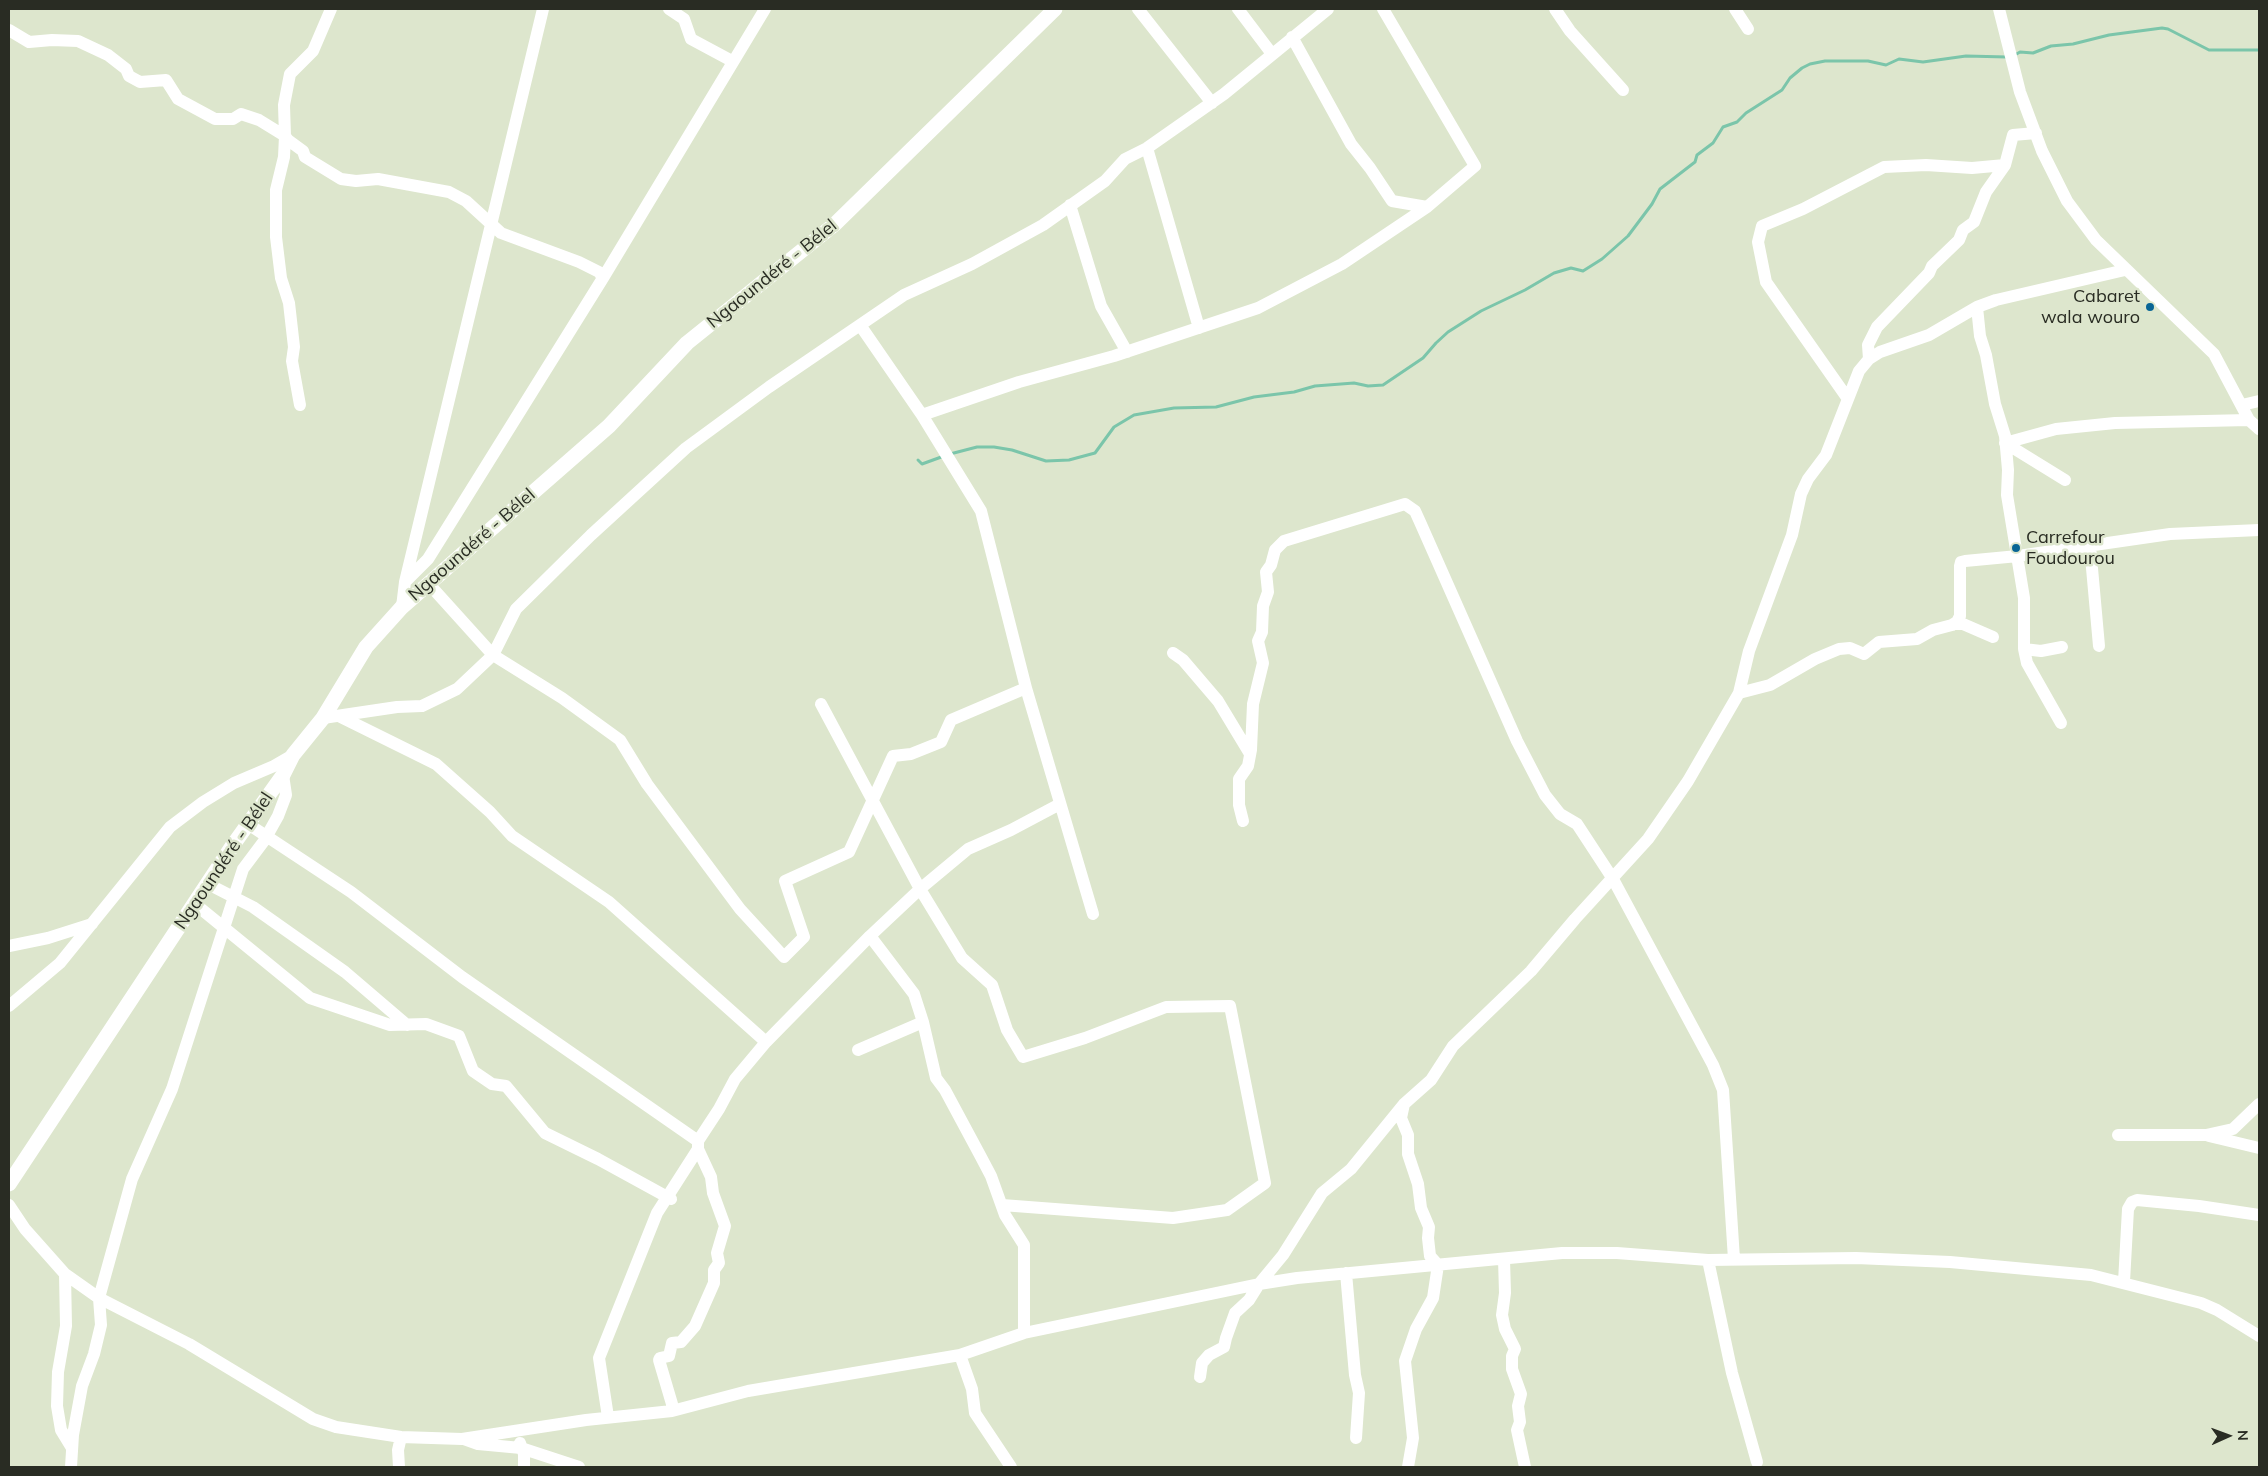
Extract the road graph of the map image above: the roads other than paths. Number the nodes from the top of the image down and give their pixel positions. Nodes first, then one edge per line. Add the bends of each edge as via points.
1 (330, 9) edge
2 (542, 9) edge
3 (670, 9) edge
4 (765, 9) edge
5 (1055, 9) edge
6 (1138, 9) edge
7 (1238, 9) edge
8 (1328, 9) edge
9 (1383, 9) edge
10 (1555, 9) edge
11 (1735, 9) edge
12 (1999, 9) edge
13 (9, 30) edge
14 (1748, 30) dead end
15 (1292, 37) junction
16 (1272, 54) junction
17 (732, 61) junction
18 (1623, 90) dead end
19 (1212, 103) junction
20 (2036, 133) junction
21 (285, 136) junction
22 (1147, 148) junction
23 (2005, 165) junction
24 (1070, 205) junction
25 (1427, 208) junction
26 (491, 226) junction
27 (2125, 270) junction
28 (603, 278) junction
29 (1977, 307) junction
30 (860, 325) junction
31 (1199, 328) junction
32 (1127, 352) junction
33 (1869, 359) junction
34 (1848, 399) junction
35 (2259, 401) edge
36 (300, 405) dead end
37 (2242, 405) junction
38 (922, 415) junction
39 (2249, 420) junction
40 (2259, 429) edge
41 (2005, 443) junction
42 (2065, 480) dead end
43 (2259, 530) edge
44 (2090, 546) junction
45 (2018, 556) junction
46 (405, 582) junction
47 (428, 583) junction
48 (402, 607) junction
49 (1954, 624) junction
50 (1994, 637) dead end
51 (2099, 646) dead end
52 (2062, 647) dead end
53 (2024, 649) junction
54 (1173, 653) dead end
55 (493, 655) junction
56 (1026, 688) junction
57 (1739, 693) junction
58 (821, 704) dead end
59 (340, 716) junction
60 (323, 718) junction
61 (2061, 723) dead end
62 (1250, 754) junction
63 (293, 755) junction
64 (283, 775) junction
65 (872, 800) junction
66 (1060, 804) junction
67 (1243, 821) dead end
68 (248, 824) junction
69 (266, 836) junction
70 (1613, 878) junction
71 (208, 884) junction
72 (920, 889) junction
73 (234, 898) junction
74 (195, 904) junction
75 (1093, 914) dead end
76 (92, 924) junction
77 (224, 928) junction
78 (870, 936) junction
79 (9, 946) edge
80 (9, 1006) edge
81 (923, 1022) junction
82 (407, 1025) junction
83 (766, 1042) junction
84 (858, 1050) dead end
85 (1404, 1104) junction
86 (2259, 1104) edge
87 (2118, 1135) dead end
88 (2206, 1135) junction
89 (698, 1145) junction
90 (2259, 1148) edge
91 (9, 1184) edge
92 (669, 1198) junction
93 (1002, 1205) junction
94 (9, 1206) edge
95 (2259, 1215) edge
96 (1504, 1259) junction
97 (1734, 1259) junction
98 (1708, 1260) junction
99 (1438, 1265) junction
100 (1346, 1273) junction
101 (65, 1274) junction
102 (2124, 1282) junction
103 (1259, 1284) junction
104 (99, 1298) junction
105 (1024, 1334) junction
106 (2259, 1336) edge
107 (960, 1355) junction
108 (1200, 1377) dead end
109 (672, 1411) junction
110 (608, 1417) junction
111 (520, 1430) junction
112 (401, 1437) junction
113 (462, 1438) junction
114 (1356, 1438) dead end
115 (72, 1448) junction
116 (521, 1448) junction
117 (1757, 1462) dead end
118 (71, 1467) edge
119 (399, 1467) edge
120 (524, 1467) edge
121 (579, 1467) edge
122 (1010, 1467) edge
123 (1408, 1467) edge
124 (1526, 1467) edge

1 - 21 street via 313,51 290,74 284,105
2 - 26 street
3 - 17 street via 684,19 691,39
4 - 17 street
5 - 47 main road, Ngaoundéré - Bélel via 835,224 687,343 609,426
6 - 19 street
7 - 16 street
8 - 15 street
9 - 25 street via 1475,166
10 - 18 street via 1570,31
11 - 14 street
12 - 20 street via 2020,92
13 - 21 street via 29,42 60,40 83,43 108,55 126,69 129,76 140,82 166,80 178,99 215,119 241,114 259,120
15 - 16 street
15 - 25 street via 1351,144 1392,201
16 - 19 street
17 - 28 street
19 - 22 street
20 - 23 street via 2013,136
20 - 27 street via 2067,201 2096,240
21 - 26 street via 303,151 305,157 341,179 378,179 449,192 466,201
21 - 36 street via 276,190 276,237 289,303 294,347 292,361
22 - 24 street via 1125,159 1105,181
22 - 31 street
23 - 33 street via 1986,192 1974,222 1963,230 1959,240 1877,327 1868,345
23 - 34 street via 1972,168 1884,166 1803,209 1762,226 1758,242 1766,282
24 - 30 street via 1043,225 972,264 904,295
24 - 32 street via 1101,306
25 - 31 street via 1342,264 1258,308
26 - 28 street via 508,236 579,262 599,272
26 - 46 street
27 - 29 street
27 - 37 street via 2214,354
28 - 46 street via 428,559
29 - 33 street via 1929,335
29 - 41 street via 1980,336
30 - 38 street
30 - 55 street via 686,448 516,609
31 - 32 street
32 - 38 street via 1019,382
33 - 34 street via 1859,372
34 - 57 street via 1826,455 1801,494 1792,535 1749,651
35 - 37 street
37 - 39 street
38 - 56 street via 981,511
39 - 40 street
39 - 41 street via 2114,422 2056,429
41 - 42 street
41 - 45 street via 2007,495
43 - 44 street via 2170,534
44 - 45 street
44 - 51 street
45 - 49 street via 1961,562 1960,616
45 - 53 street via 2024,598
46 - 48 street
47 - 48 main road, Ngaoundéré - Bélel
47 - 55 street
48 - 60 main road, Ngaoundéré - Bélel via 366,647
49 - 50 street via 1964,624
49 - 57 street via 1932,630 1917,639 1878,642 1864,654 1850,648 1828,652 1770,686
52 - 53 street via 2041,651
53 - 61 street
54 - 62 street via 1183,660 1218,701
55 - 59 street via 457,689 422,706
55 - 65 street via 562,698 620,740 647,784 740,909 784,957 804,937 785,881 849,852
56 - 65 street via 951,720 941,742 912,754 893,756
56 - 66 street
57 - 70 street via 1688,781 1648,839
58 - 65 street
59 - 60 street
59 - 83 street via 436,764 512,836 609,902
60 - 63 main road, Ngaoundéré - Bélel
62 - 67 street via 1248,766 1240,779 1239,805
62 - 70 street via 1253,704 1263,663 1258,641 1268,592 1266,572 1275,550 1284,540 1405,504 1420,522 1517,741 1545,796 1560,814 1577,824
63 - 64 main road, Ngaoundéré - Bélel
63 - 76 street via 234,783 170,827
64 - 68 main road, Ngaoundéré - Bélel
64 - 69 street via 286,795
65 - 72 street
66 - 72 street via 968,849
66 - 75 street
68 - 69 street
68 - 71 main road, Ngaoundéré - Bélel
69 - 73 street via 243,869
69 - 89 street via 351,892 462,977
70 - 85 street via 1531,972 1453,1046 1431,1080
70 - 97 street via 1713,1065 1723,1090
71 - 73 street
71 - 74 main road, Ngaoundéré - Bélel
72 - 78 street
72 - 93 street via 962,958 992,985 1007,1030 1023,1057 1085,1038 1166,1007 1230,1006 1265,1183 1227,1210 1173,1218
73 - 77 street
73 - 82 street via 253,907 346,972
74 - 77 street
74 - 91 main road, Ngaoundéré - Bélel
76 - 79 street
76 - 80 street via 60,963
77 - 82 street via 310,998 390,1026
77 - 104 street via 172,1089 132,1179
78 - 81 street via 914,994
78 - 83 street
81 - 84 street
81 - 93 street via 936,1078 981,1157
82 - 92 street via 426,1024 459,1036 473,1071 492,1084 506,1086 545,1134 598,1158
83 - 89 street via 739,1073
85 - 99 street via 1401,1118 1408,1135 1408,1154 1429,1227 1430,1256
85 - 103 street via 1352,1169 1322,1193 1283,1255
86 - 88 street via 2233,1129
87 - 88 street
88 - 90 street
89 - 92 street
89 - 109 street via 725,1226 717,1253 719,1263 714,1270 714,1283 695,1326 682,1342 672,1343 669,1356 659,1360
92 - 110 street via 656,1213 599,1358
93 - 105 street via 1024,1245
94 - 101 street
95 - 102 street via 2199,1206 2132,1202 2128,1209
96 - 98 street via 1562,1253 1617,1253
96 - 99 street
96 - 124 street via 1502,1316 1515,1349 1512,1369 1521,1394 1517,1430
97 - 98 street
97 - 102 street via 1856,1258 1950,1262 2091,1275
98 - 117 street via 1732,1373
99 - 100 street
99 - 123 street via 1433,1298 1416,1330 1405,1361 1413,1438
100 - 103 street
100 - 114 street via 1359,1393
101 - 104 street
101 - 115 street via 66,1326 58,1372 57,1406 61,1430
102 - 106 street via 2201,1303
103 - 105 street
103 - 108 street via 1235,1313 1224,1347 1202,1363
104 - 112 street via 189,1344 313,1419 336,1427
104 - 115 street via 101,1325 82,1386
105 - 107 street
107 - 109 street via 748,1391
107 - 122 street via 972,1389 975,1413
109 - 110 street
110 - 111 street
111 - 113 street
111 - 116 street
112 - 113 street
112 - 119 street
113 - 116 street via 478,1444
115 - 118 street
116 - 120 street
116 - 121 street

